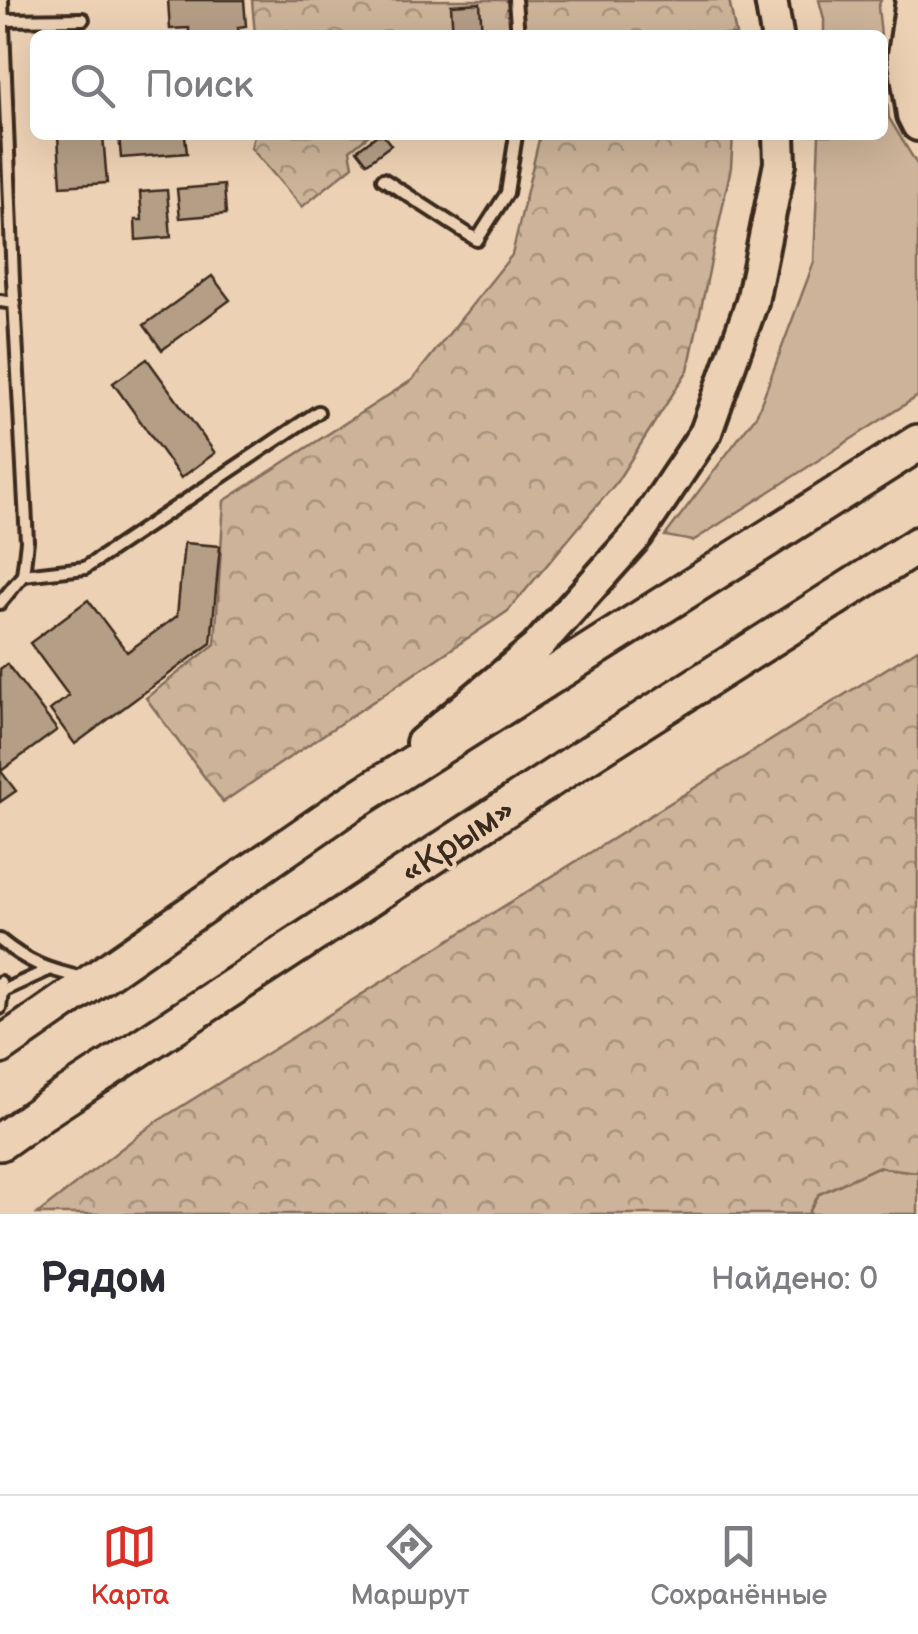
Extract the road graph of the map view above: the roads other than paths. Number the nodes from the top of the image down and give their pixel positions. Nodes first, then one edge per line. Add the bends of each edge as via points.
1 (2, 0) edge
2 (515, 0) edge
3 (771, 0) edge
4 (912, 0) edge
5 (82, 19) dead end
6 (4, 20) junction
7 (518, 30) edge
8 (776, 30) edge
9 (918, 124) edge
10 (515, 140) edge
11 (779, 140) edge
12 (383, 178) dead end
13 (0, 301) edge
14 (15, 303) junction
15 (318, 412) dead end
16 (918, 443) edge
17 (918, 546) edge
18 (24, 575) junction
19 (0, 603) edge
20 (348, 805) junction
21 (0, 940) edge
22 (48, 970) junction
23 (94, 981) junction
24 (1, 989) edge
25 (0, 1008) edge
26 (0, 1046) edge
27 (0, 1142) edge

1 - 6 lane
2 - 7 lane
3 - 8 main road
4 - 9 main road via 904,54
5 - 6 lane
6 - 14 lane
10 - 12 lane via 507,193 477,240
11 - 20 main road via 752,302 706,432 638,534 536,648
13 - 14 lane
14 - 18 lane
15 - 18 lane via 84,568
16 - 20 highway
17 - 27 highway, «Крым»
18 - 19 lane
20 - 23 highway
21 - 22 lane
22 - 23 lane
22 - 24 lane
23 - 26 highway
24 - 25 lane

